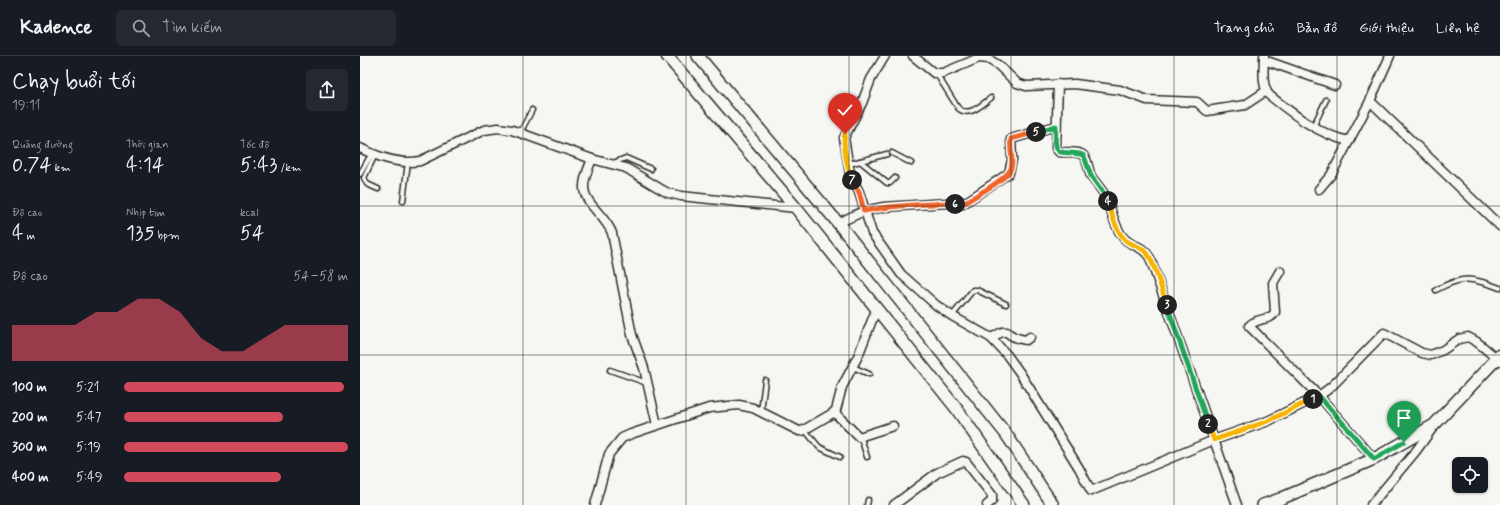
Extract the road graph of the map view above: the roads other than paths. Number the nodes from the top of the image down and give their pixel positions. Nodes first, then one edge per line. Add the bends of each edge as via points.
1 (667, 56) edge
2 (698, 56) edge
3 (885, 56) edge
4 (913, 56) edge
5 (1390, 56) edge
6 (1264, 58) edge
7 (936, 74) junction
8 (1058, 84) junction
9 (1335, 85) dead end
10 (1266, 91) junction
11 (991, 98) dead end
12 (1326, 100) dead end
13 (1370, 101) junction
14 (532, 110) dead end
15 (1056, 126) junction
16 (1313, 127) junction
17 (520, 133) junction
18 (1349, 141) junction
19 (360, 148) edge
20 (374, 154) junction
21 (592, 159) junction
22 (860, 161) junction
23 (408, 162) junction
24 (911, 163) dead end
25 (612, 164) junction
26 (848, 164) junction
27 (651, 169) dead end
28 (360, 174) edge
29 (895, 178) dead end
30 (378, 189) dead end
31 (1319, 189) dead end
32 (403, 201) dead end
33 (796, 208) junction
34 (864, 211) junction
35 (838, 223) junction
36 (1500, 226) edge
37 (1280, 271) dead end
38 (1500, 288) edge
39 (1436, 290) dead end
40 (1006, 304) dead end
41 (876, 310) junction
42 (952, 316) junction
43 (1030, 337) dead end
44 (991, 338) junction
45 (1499, 358) edge
46 (853, 367) junction
47 (610, 370) dead end
48 (869, 374) dead end
49 (765, 380) dead end
50 (647, 384) junction
51 (1319, 396) junction
52 (761, 412) junction
53 (834, 412) junction
54 (657, 425) junction
55 (1434, 425) junction
56 (893, 426) dead end
57 (804, 429) junction
58 (862, 438) junction
59 (1214, 440) junction
60 (840, 457) dead end
61 (867, 457) dead end
62 (1374, 459) junction
63 (868, 500) dead end
64 (1281, 502) edge
65 (595, 505) edge
66 (867, 505) edge
67 (894, 505) edge
68 (987, 505) edge
69 (1024, 505) edge
70 (1053, 505) edge
71 (1237, 505) edge
72 (1263, 505) edge
73 (1371, 505) edge

1 - 33 street
2 - 35 street
3 - 26 street via 845,134
4 - 7 street
5 - 13 street
6 - 9 street
6 - 10 street
7 - 8 street via 979,58 988,59 998,65 1021,85
7 - 11 lane via 962,112 968,113
8 - 10 street via 1120,90 1147,100 1197,102 1207,111 1245,105
8 - 15 street
10 - 16 street
12 - 16 lane
13 - 18 street
13 - 36 street
14 - 17 lane
15 - 34 street via 1011,139 1012,160 1009,173 962,204 900,205
15 - 59 street via 1057,150 1084,156 1091,176 1108,200 1121,234 1126,241 1142,248 1150,258
16 - 18 street via 1337,139
17 - 21 street
17 - 23 street via 498,128 484,130 420,161
18 - 31 street via 1331,176
19 - 20 street
20 - 23 street
20 - 28 lane
20 - 30 lane via 364,178 367,184
21 - 25 street
21 - 50 street via 584,182 585,193 590,203 606,219 612,233 632,335
22 - 24 lane via 889,153
22 - 26 lane
22 - 29 lane via 887,183
23 - 32 lane
25 - 27 lane via 626,158
25 - 33 street via 636,172 668,193
26 - 34 street
33 - 41 street
34 - 35 street
34 - 42 street via 872,234 901,274
35 - 70 street via 1006,434
37 - 51 street via 1273,282 1274,315 1249,326
38 - 39 lane via 1464,279 1453,281
40 - 42 lane via 973,290
41 - 46 street
41 - 69 street via 956,408
42 - 44 street
43 - 44 street via 1021,340 1002,332
44 - 59 street via 1020,373 1091,491
45 - 51 street via 1468,337 1459,339 1444,350 1431,355 1422,353 1384,333
45 - 55 street
46 - 48 lane
46 - 53 street via 842,387
47 - 50 lane
49 - 52 lane
50 - 54 street
51 - 59 street via 1268,421
51 - 62 street
52 - 54 street via 739,405 709,408
52 - 57 street via 799,431
53 - 57 street
53 - 58 street
54 - 65 street via 622,438 614,446
55 - 62 street
55 - 73 street
56 - 58 street
57 - 60 lane via 818,447
58 - 61 lane
59 - 71 street
62 - 64 street
63 - 66 lane
64 - 72 street
67 - 68 street via 937,473 962,461 966,462 992,496 992,501

